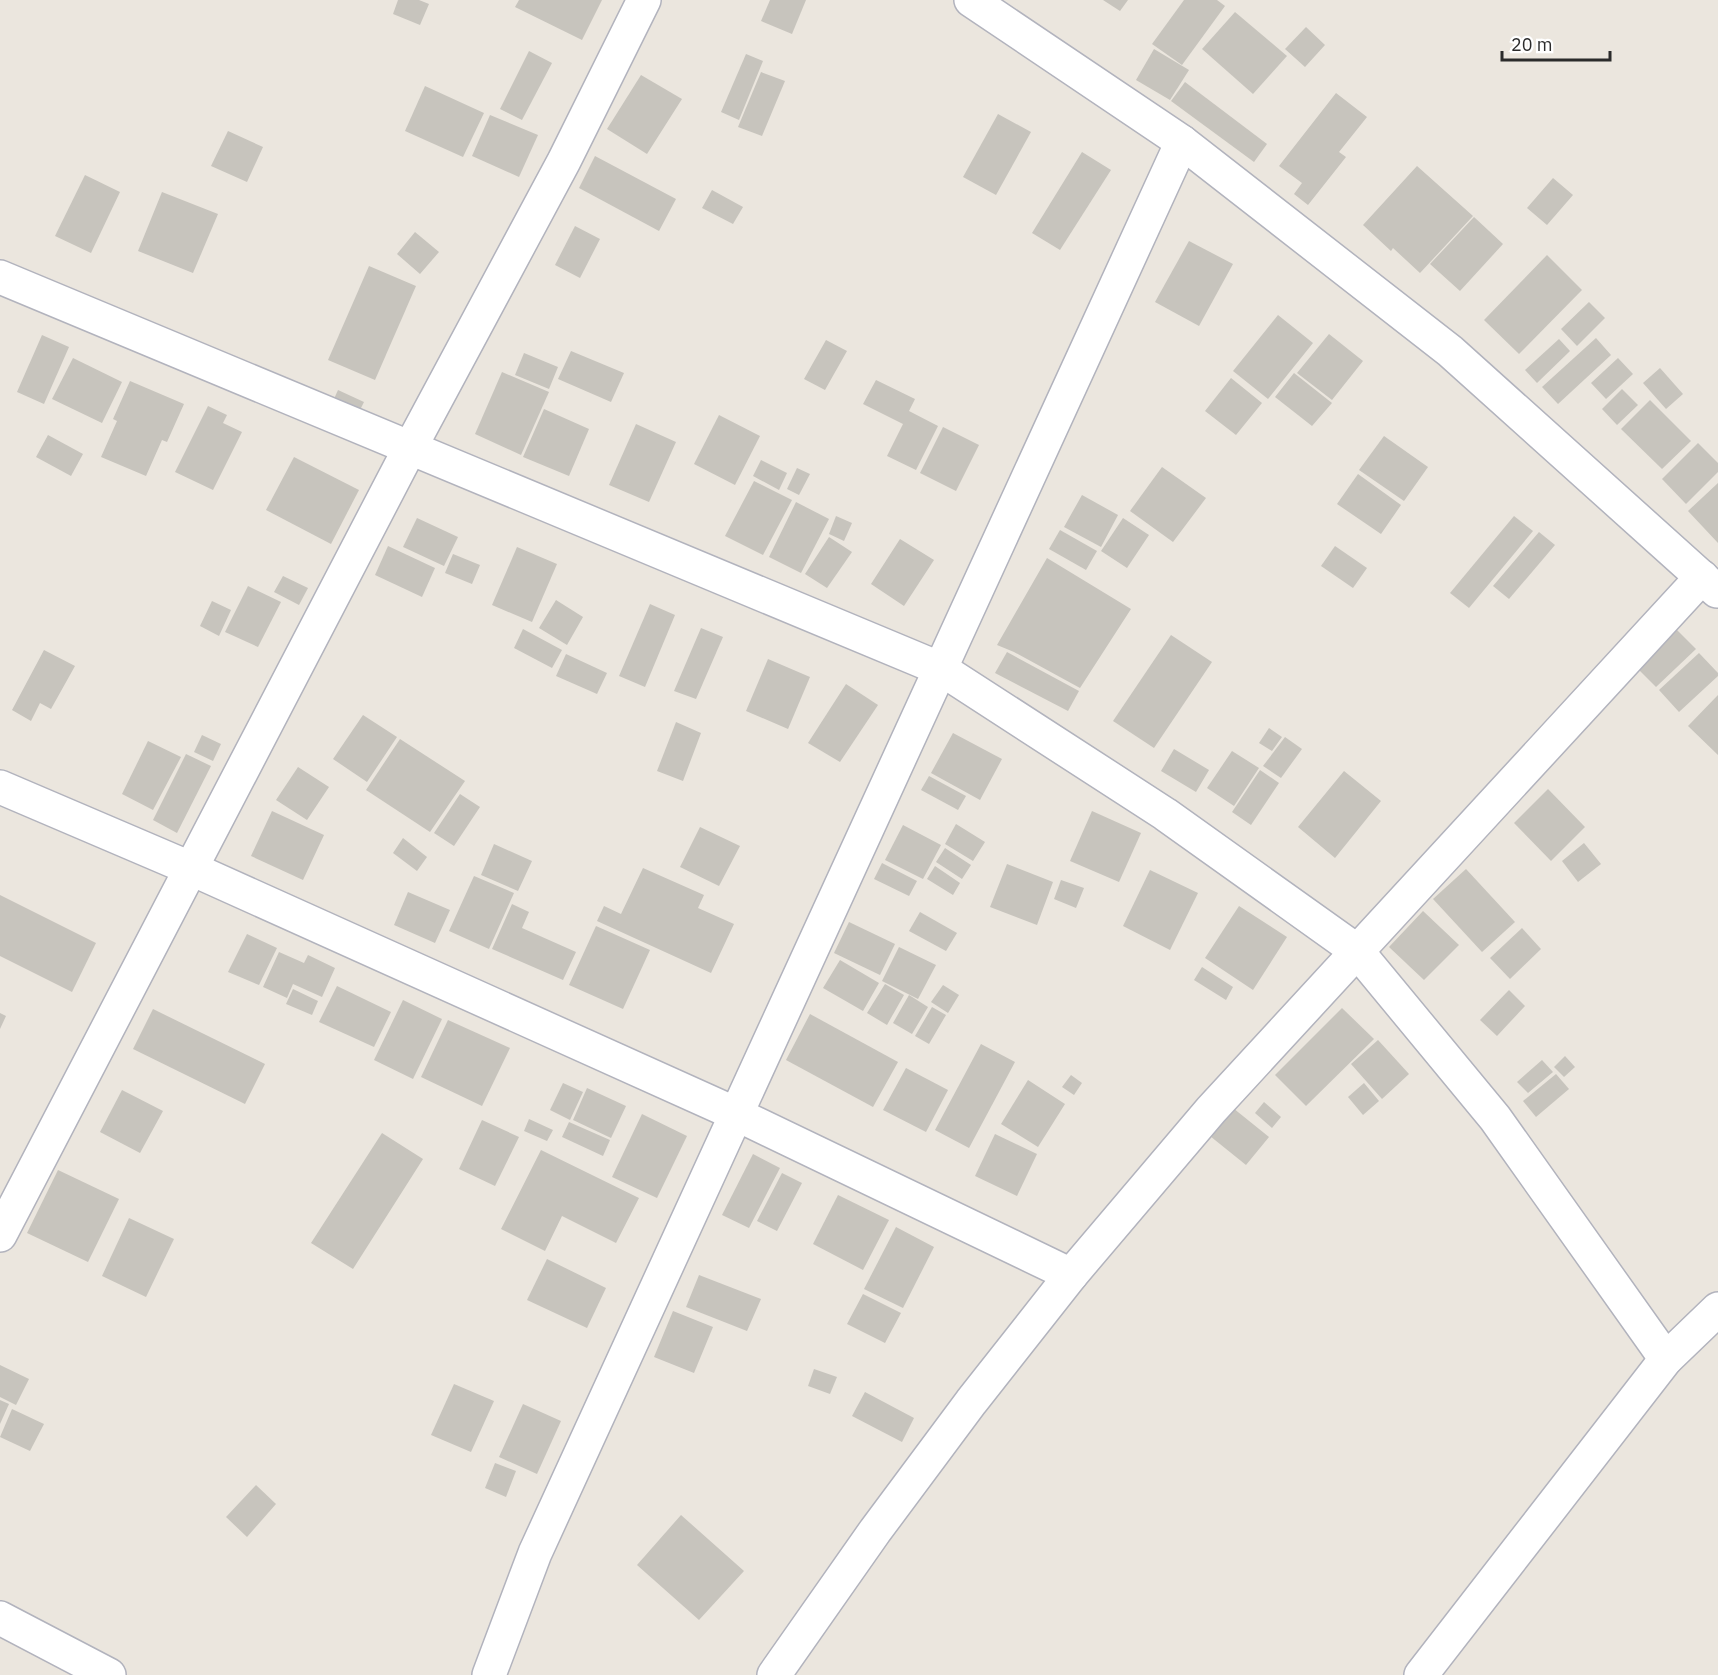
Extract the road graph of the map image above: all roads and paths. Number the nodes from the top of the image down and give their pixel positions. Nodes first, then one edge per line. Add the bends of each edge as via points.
1 (644, 0) edge
2 (971, 0) edge
3 (1182, 142) junction
4 (0, 277) edge
5 (410, 448) junction
6 (1710, 584) edge
7 (941, 669) junction
8 (0, 787) edge
9 (192, 869) junction
10 (1357, 951) junction
11 (736, 1114) junction
12 (0, 1235) edge
13 (1071, 1275) junction
14 (1718, 1309) edge
15 (1666, 1359) junction
16 (0, 1618) edge
17 (109, 1675) edge
18 (489, 1675) edge
19 (774, 1675) edge
20 (1421, 1675) edge

1 - 5 street
2 - 3 street
3 - 6 street via 1450,351
3 - 7 street
4 - 5 street
5 - 7 street
5 - 9 street
6 - 10 street
7 - 10 street via 1165,814
7 - 11 street
8 - 9 street
9 - 11 street
9 - 12 street
10 - 13 street via 1211,1110
10 - 15 street via 1496,1118
11 - 13 street
11 - 18 street via 535,1553
13 - 19 street via 875,1531
14 - 15 street
15 - 20 street
16 - 17 street

